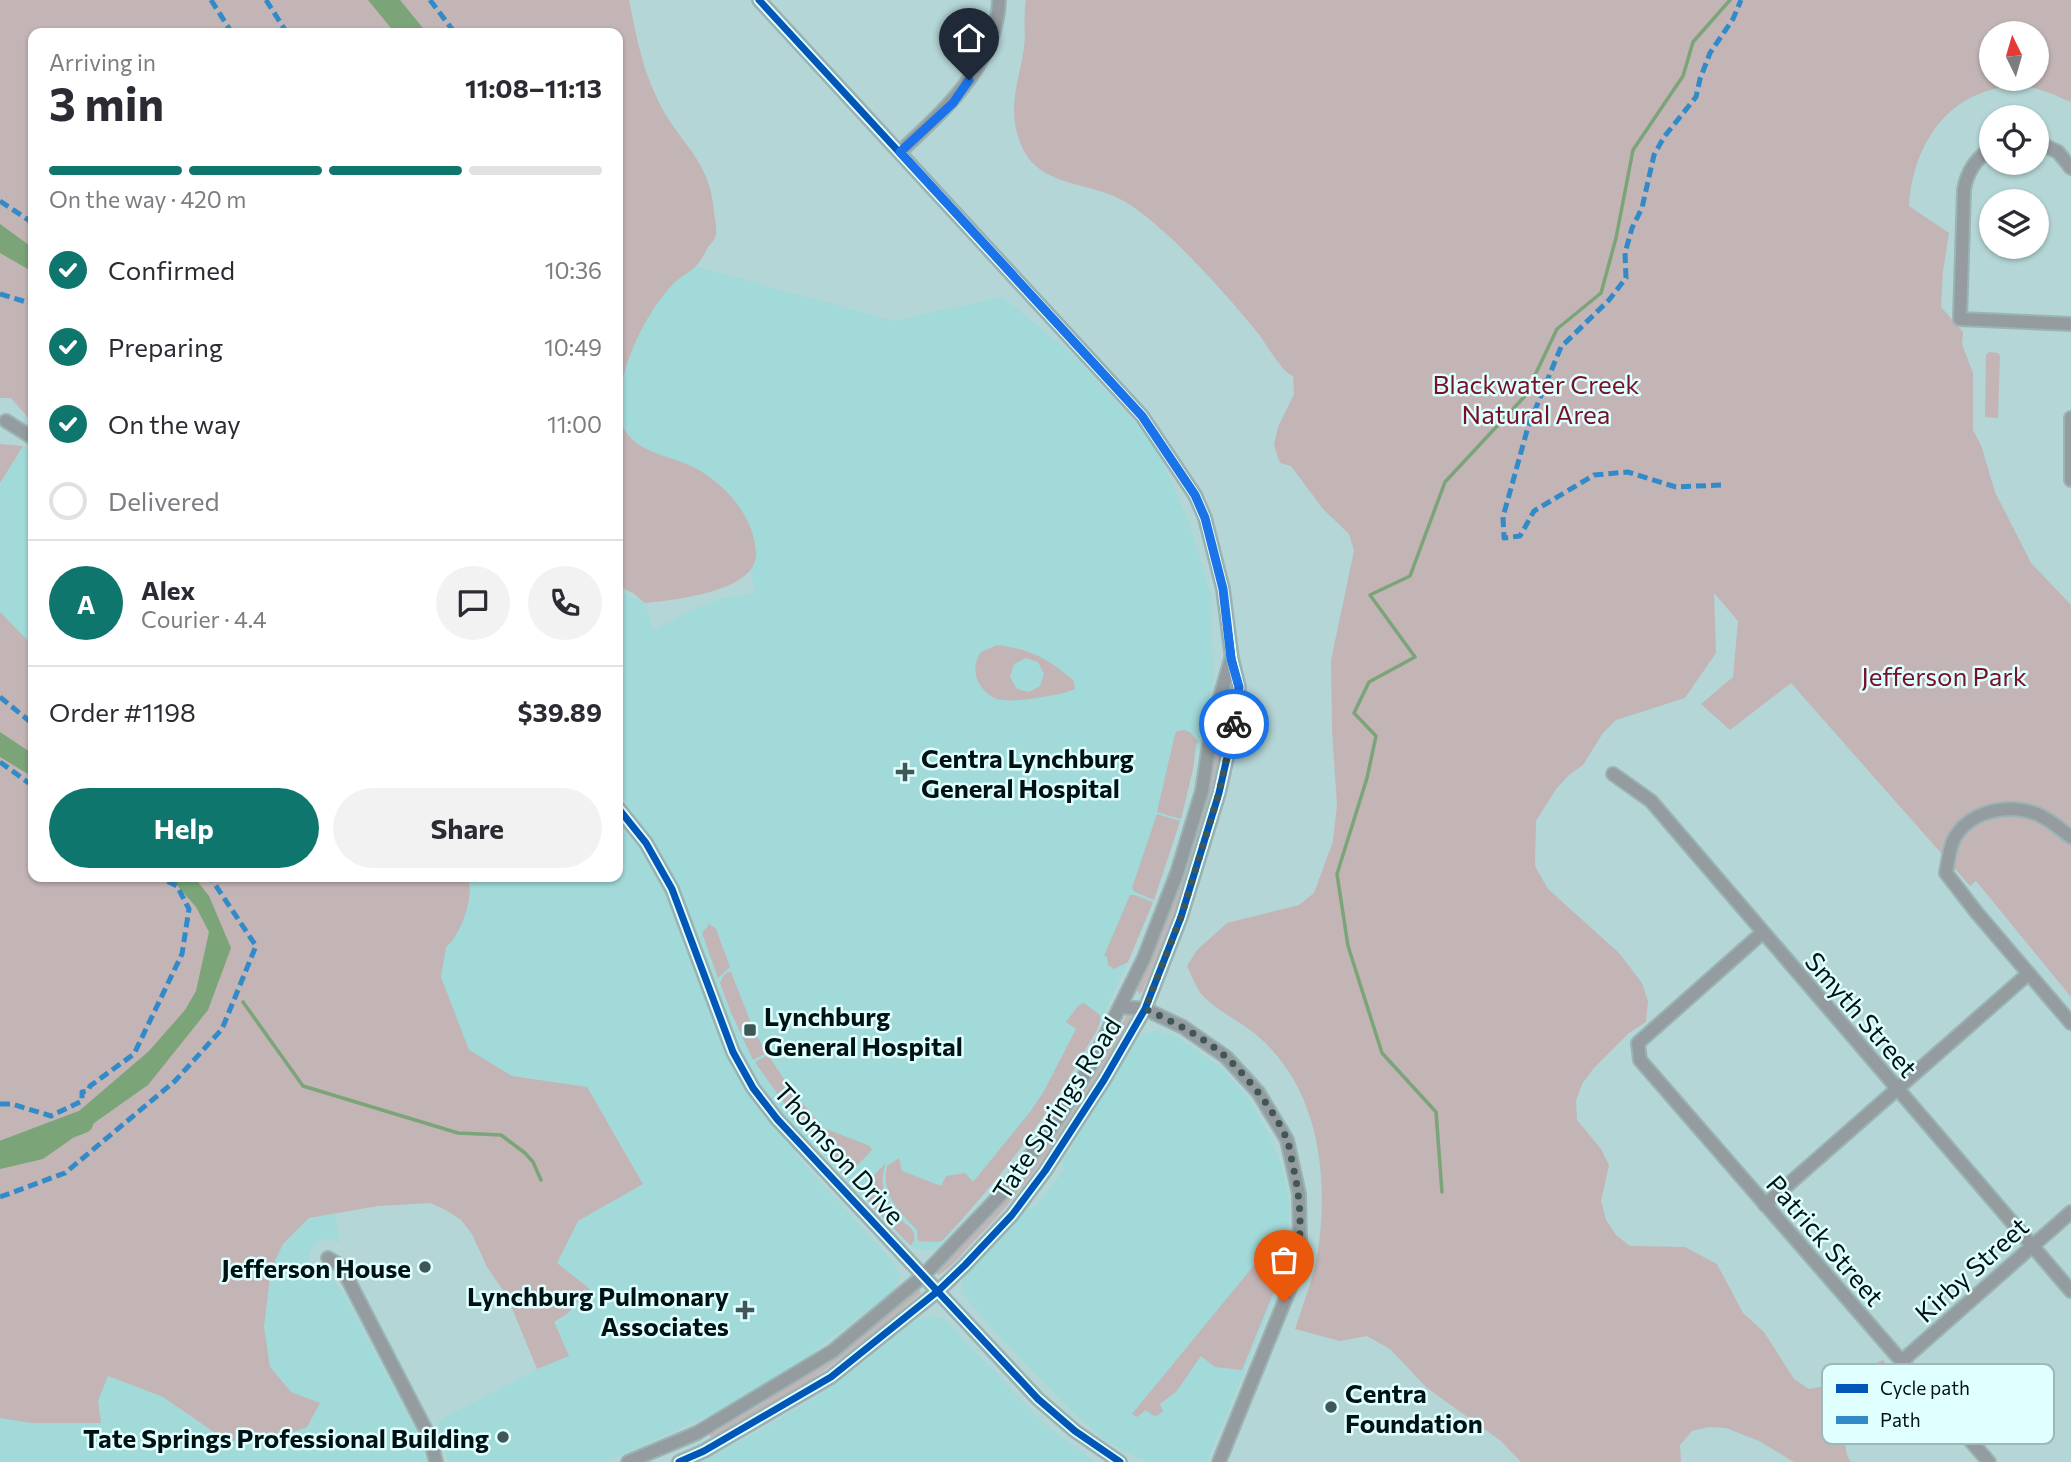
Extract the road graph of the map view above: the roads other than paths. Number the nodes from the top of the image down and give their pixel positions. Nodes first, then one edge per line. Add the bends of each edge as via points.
1 (759, 0) edge
2 (999, 0) edge
3 (2049, 148) edge
4 (900, 152) junction
5 (1979, 158) edge
6 (2071, 168) edge
7 (2071, 324) edge
8 (2071, 418) edge
9 (6, 421) dead end
10 (28, 435) edge
11 (2071, 480) edge
12 (1231, 659) junction
13 (1613, 774) dead end
14 (623, 814) edge
15 (2071, 837) edge
16 (1762, 933) junction
17 (2028, 974) junction
18 (1130, 990) junction
19 (1121, 1007) junction
20 (1145, 1009) junction
21 (2071, 1023) edge
22 (1897, 1087) junction
23 (1765, 1205) junction
24 (2071, 1212) edge
25 (2032, 1245) junction
26 (328, 1258) dead end
27 (923, 1276) junction
28 (938, 1291) junction
29 (2071, 1291) edge
30 (1902, 1361) junction
31 (1905, 1364) edge
32 (1973, 1444) edge
33 (436, 1462) edge
34 (628, 1462) edge
35 (679, 1462) edge
36 (1120, 1462) edge
37 (1219, 1462) edge
38 (1989, 1462) edge

1 - 4 street, Tate Springs Road
2 - 4 street via 993,31 969,80 953,103
3 - 6 street
4 - 12 street, Tate Springs Road via 1142,416 1170,456 1205,518 1223,589
5 - 7 street via 1964,190 1960,319
8 - 11 street
9 - 10 street
12 - 18 street, Tate Springs Road via 1212,725 1202,791 1177,873
12 - 20 street, Tate Springs Road via 1239,687 1219,793 1181,917
13 - 16 street, Smyth Street via 1651,801
14 - 27 street, Thomson Drive via 673,889 733,1052 753,1087 785,1128
15 - 17 street via 2037,814 2016,808 1972,819 1952,843 1946,873
16 - 22 street, Smyth Street
16 - 23 street, Patrick Street via 1638,1043 1640,1060
17 - 21 street
17 - 22 street
18 - 19 street, Tate Springs Road
18 - 20 street
19 - 20 street
19 - 27 street, Tate Springs Road via 1058,1118 1021,1169
20 - 28 street, Tate Springs Road via 1045,1171 1012,1215
20 - 37 street via 1183,1027 1226,1058 1258,1092 1287,1140 1300,1194 1294,1278
22 - 23 street
22 - 25 street, Smyth Street
23 - 30 street, Patrick Street
24 - 25 street, Kirby Street
25 - 29 street, Smyth Street
25 - 30 street, Kirby Street
26 - 33 street via 341,1266 430,1438
27 - 28 street, Thomson Drive
27 - 34 street, Tate Springs Road via 823,1357 696,1433
28 - 35 street, Tate Springs Road via 831,1377
28 - 36 street, Thomson Drive via 1038,1399
30 - 31 street, Patrick Street
32 - 38 street, Patrick Street

